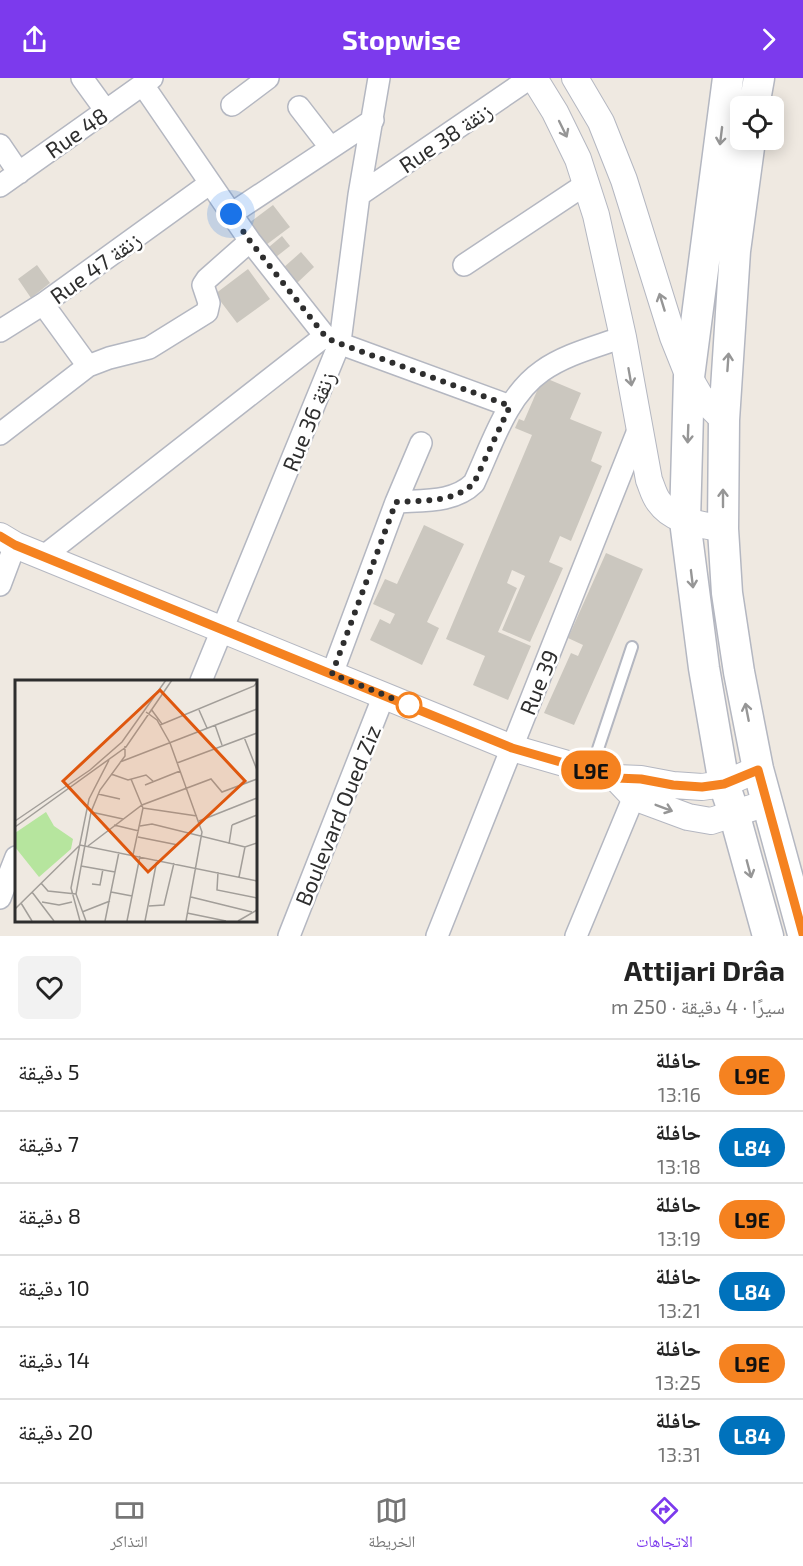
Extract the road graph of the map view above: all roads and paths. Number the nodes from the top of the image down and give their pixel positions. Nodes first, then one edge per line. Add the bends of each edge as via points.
1 (82, 78) edge
2 (268, 78) edge
3 (379, 78) edge
4 (532, 78) edge
5 (575, 78) edge
6 (728, 78) edge
7 (759, 78) edge
8 (147, 82) edge
9 (756, 96) edge
10 (232, 105) dead end
11 (299, 107) dead end
12 (106, 111) junction
13 (372, 120) junction
14 (0, 145) edge
15 (330, 147) junction
16 (749, 150) edge
17 (19, 173) junction
18 (209, 184) junction
19 (586, 184) junction
20 (0, 186) edge
21 (359, 195) junction
22 (231, 214) junction
23 (250, 241) junction
24 (464, 265) dead end
25 (43, 304) junction
26 (0, 331) edge
27 (623, 337) junction
28 (332, 339) junction
29 (88, 366) junction
30 (689, 377) junction
31 (510, 406) junction
32 (724, 420) junction
33 (639, 428) junction
34 (0, 434) edge
35 (421, 443) dead end
36 (396, 502) junction
37 (685, 521) junction
38 (723, 529) junction
39 (7, 540) edge
40 (44, 556) junction
41 (0, 585) edge
42 (223, 630) junction
43 (632, 647) dead end
44 (332, 674) junction
45 (201, 680) edge
46 (384, 695) junction
47 (512, 748) junction
48 (591, 770) junction
49 (758, 770) junction
50 (630, 784) junction
51 (724, 784) junction
52 (767, 803) junction
53 (734, 813) junction
54 (15, 859) edge
55 (0, 898) edge
56 (803, 934) edge
57 (289, 936) edge
58 (436, 936) edge
59 (576, 936) edge
60 (768, 936) edge

1 - 12 street
2 - 10 street
3 - 13 street, Rue 36 زنقة
4 -> 19 street via 555,112
4 - 21 street, Rue 38 زنقة
30 -> 5 street via 602,122
6 -> 30 main road
7 - 9 main road
8 - 12 street, Rue 48
8 - 18 street
11 - 15 street
12 - 17 street, Rue 48
13 - 15 street
13 - 21 street, Rue 36 زنقة
14 - 17 street
15 - 22 street
32 -> 16 main road via 735,251
17 - 20 street, Rue 48
18 - 22 street
18 - 25 street, Rue 47 زنقة
19 - 24 street
19 - 27 street
21 - 28 street, Rue 36 زنقة
22 - 23 street
23 - 28 street
23 - 29 street via 203,285 209,303 207,312 149,348
25 - 26 street
25 - 29 street, Rue 47 زنقة
27 - 31 street via 568,356 542,371
27 -> 33 street
28 - 31 street
28 - 40 street
28 - 42 street, Rue 36 زنقة
29 - 34 street
30 - 32 street via 700,396
30 -> 37 main road
31 - 36 street via 474,483 465,492 453,497
38 -> 32 main road
33 - 37 street via 649,480 658,501
33 - 47 street, Rue 39
35 - 36 street
36 - 44 street
37 - 38 street
37 -> 51 main road
49 -> 38 main road via 729,604
39 - 40 street
39 - 41 street
40 - 42 street
42 - 44 street
42 - 45 street, Rue 36 زنقة
43 - 48 lane
44 - 46 street
46 - 47 street
46 - 57 street, Boulevard Oued Ziz
47 - 48 street
47 - 58 street, Rue 39
48 - 50 street
49 - 51 street
49 - 52 main road
50 - 51 street
50 -> 53 street via 688,817 711,821
50 - 59 street
51 - 53 main road
52 - 53 street
52 - 56 main road
53 -> 60 main road
54 - 55 street

